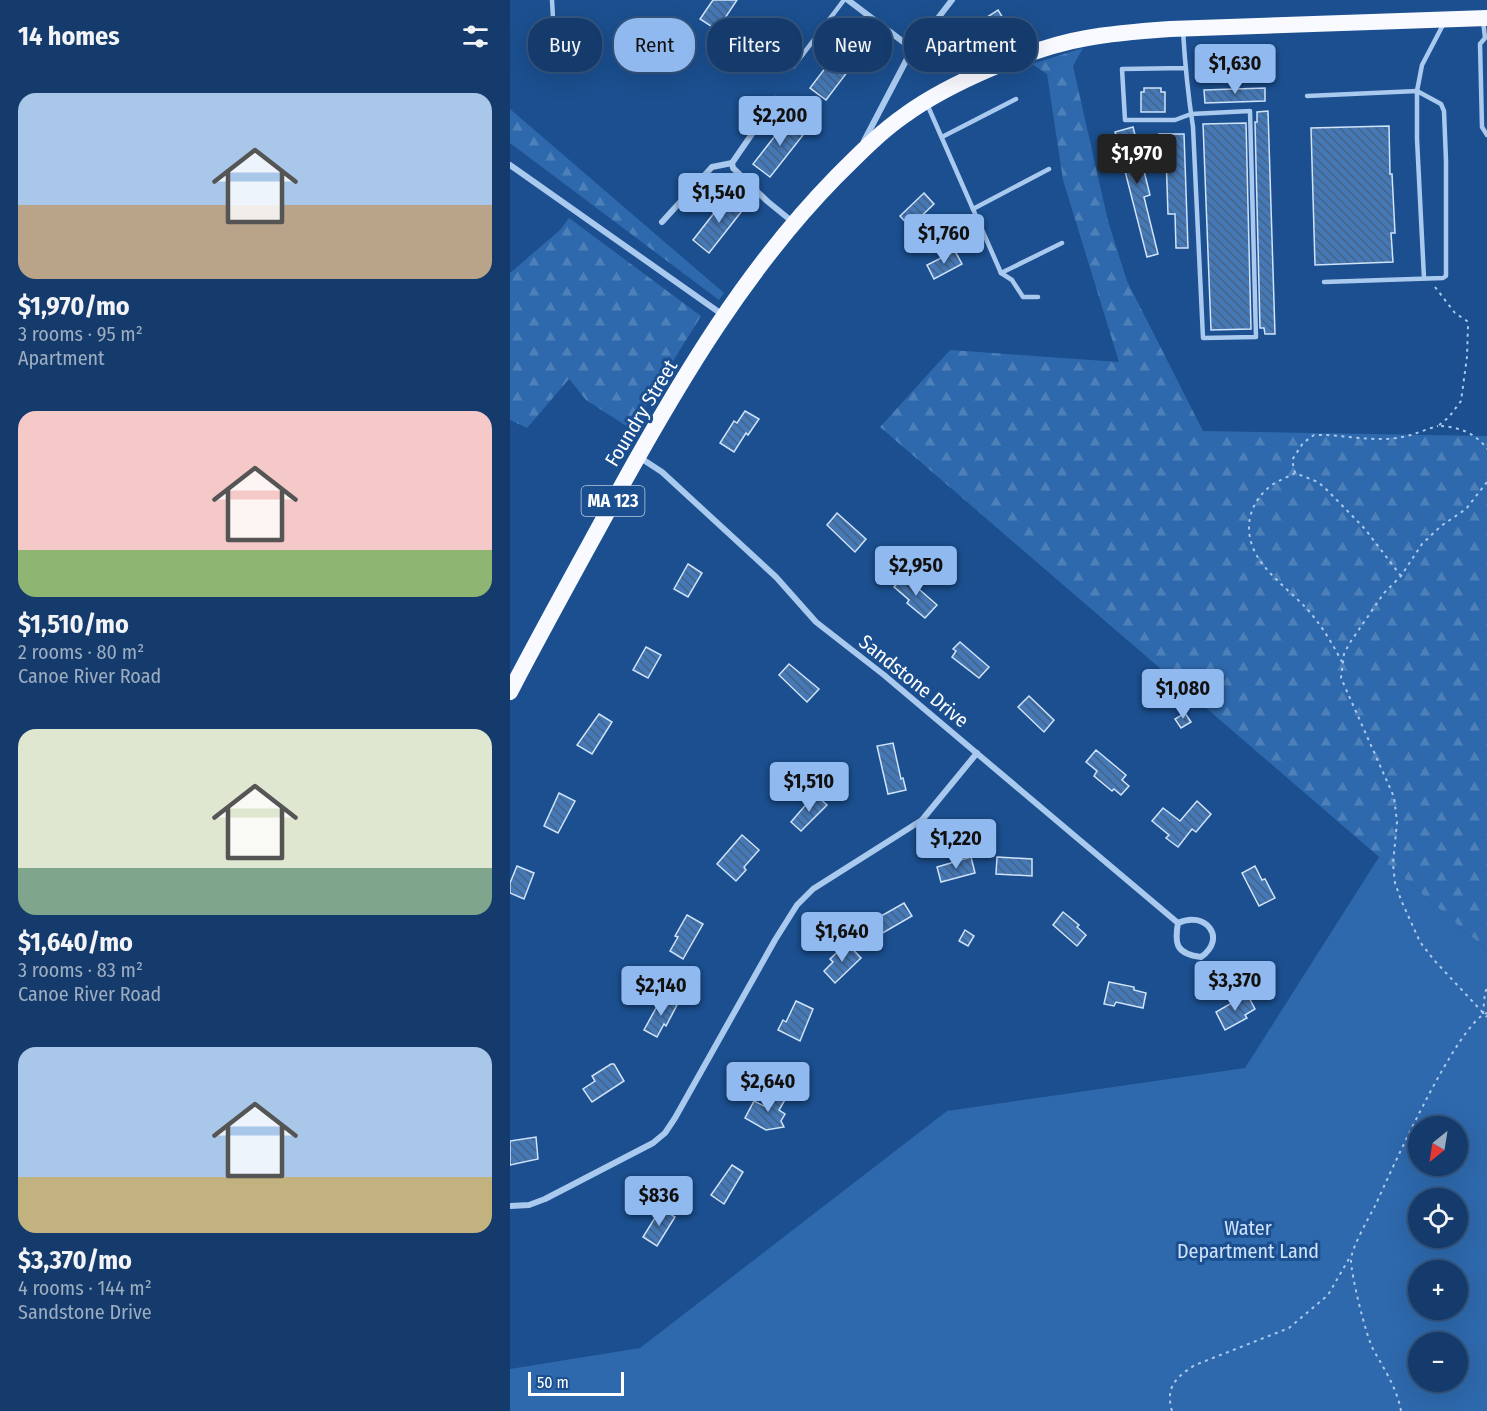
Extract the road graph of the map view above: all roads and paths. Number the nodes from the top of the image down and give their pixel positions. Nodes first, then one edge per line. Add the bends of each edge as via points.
1 (552, 0) edge
2 (846, 0) edge
3 (952, 0) edge
4 (553, 18) dead end
5 (938, 18) edge
6 (1485, 18) edge
7 (1447, 19) junction
8 (1183, 29) junction
9 (1486, 39) edge
10 (904, 43) edge
11 (802, 56) edge
12 (904, 66) edge
13 (1185, 68) junction
14 (1417, 91) junction
15 (1484, 95) edge
16 (1307, 96) dead end
17 (776, 99) dead end
18 (1016, 99) dead end
19 (926, 102) junction
20 (1191, 114) junction
21 (1487, 135) edge
22 (942, 137) junction
23 (864, 150) junction
24 (732, 163) junction
25 (510, 165) edge
26 (1049, 169) dead end
27 (973, 209) junction
28 (662, 222) dead end
29 (794, 223) junction
30 (1062, 243) dead end
31 (1002, 273) junction
32 (1424, 278) junction
33 (1324, 282) dead end
34 (1038, 297) dead end
35 (724, 315) junction
36 (1438, 426) junction
37 (1487, 449) edge
38 (638, 457) junction
39 (1295, 473) junction
40 (1487, 482) edge
41 (1401, 576) junction
42 (1343, 663) junction
43 (510, 692) edge
44 (977, 753) junction
45 (1178, 923) junction
46 (1487, 988) edge
47 (1483, 1014) junction
48 (1487, 1015) edge
49 (510, 1206) edge
50 (1350, 1257) junction
51 (1172, 1411) edge
52 (1401, 1411) edge

1 - 4 lane
2 - 10 street
2 - 11 lane
3 - 5 street
6 - 7 highway, MA 123
6 - 9 lane
7 - 8 highway, MA 123
7 - 14 lane via 1422,65
8 - 13 lane
8 - 19 highway, MA 123 via 1125,32 1056,45 968,79
9 - 15 lane via 1480,44
12 - 23 street via 863,143
13 - 20 lane
13 - 20 lane via 1122,69 1125,120 1176,120
14 - 16 lane
14 - 32 lane
14 - 32 lane via 1443,107 1446,161 1447,274
15 - 21 lane via 1482,127
17 - 24 street
18 - 22 lane
19 - 22 lane
19 - 23 highway, MA 123 via 904,115
20 - 20 lane via 1203,338 1256,337 1250,111
22 - 27 lane
23 - 29 highway, MA 123
24 - 28 street via 711,167
24 - 29 street
25 - 35 street
26 - 27 lane
27 - 31 lane
29 - 35 highway, MA 123
30 - 31 lane
31 - 34 lane via 1023,297
32 - 33 lane
32 - 36 path via 1440,290 1468,326 1461,401
35 - 38 highway, Foundry Street / MA 123
36 - 37 path via 1470,433
36 - 39 path via 1389,438 1314,435 1292,460
38 - 43 highway, Foundry Street / MA 123
38 - 44 street, Sandstone Drive via 662,472 776,577 816,622
39 - 41 path via 1318,482 1328,491 1365,529
39 - 42 path via 1267,488 1252,508 1248,522 1250,540 1263,565 1307,609
40 - 41 path via 1466,509 1422,544
41 - 42 path via 1384,593 1349,644
42 - 47 path via 1341,678 1394,797 1397,822 1393,864 1401,900 1420,942
44 - 45 street, Sandstone Drive
44 - 49 street via 922,820 813,890 797,905 665,1133 545,1199
45 - 45 street via 1195,919 1207,924 1213,933 1209,951 1201,957 1181,951 1176,942
46 - 47 path
47 - 48 path
47 - 50 path via 1434,1083
50 - 51 path via 1328,1295 1290,1328 1181,1374 1170,1388
50 - 52 path via 1372,1347 1388,1374

